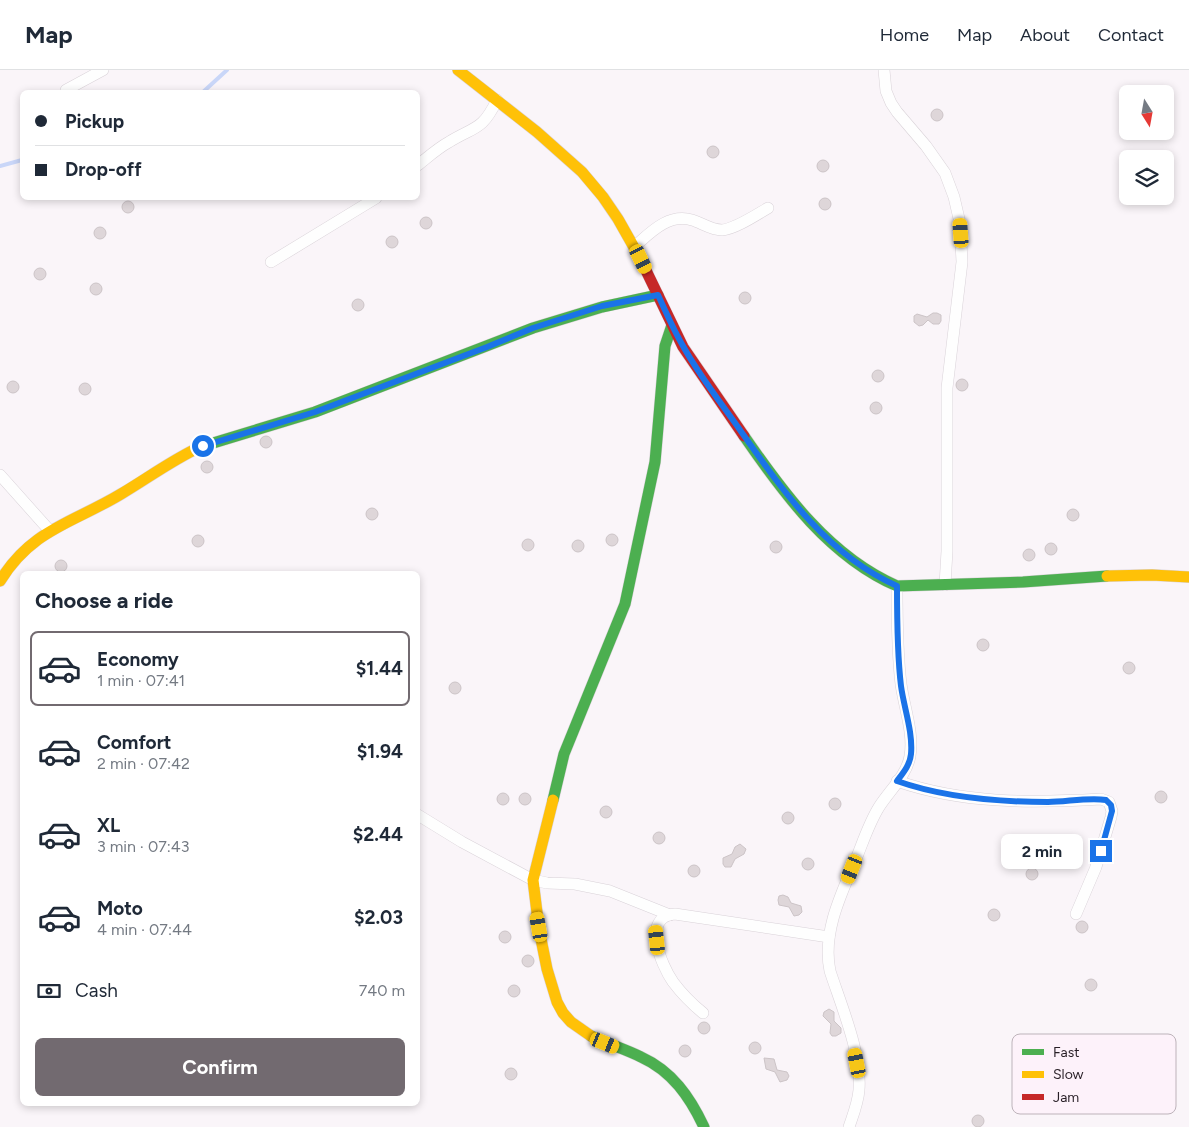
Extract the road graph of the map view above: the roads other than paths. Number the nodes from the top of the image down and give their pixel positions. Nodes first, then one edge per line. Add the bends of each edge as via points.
1 (103, 70) edge
2 (458, 70) edge
3 (884, 70) edge
4 (66, 90) dead end
5 (497, 100) junction
6 (420, 164) edge
7 (373, 200) edge
8 (768, 208) dead end
9 (634, 247) junction
10 (271, 262) dead end
11 (658, 295) junction
12 (672, 326) junction
13 (0, 475) edge
14 (50, 531) junction
15 (1189, 576) edge
16 (0, 581) edge
17 (945, 585) junction
18 (897, 586) junction
19 (897, 781) junction
20 (420, 816) edge
21 (533, 880) junction
22 (1076, 914) dead end
23 (670, 915) junction
24 (829, 937) junction
25 (703, 1013) dead end
26 (704, 1127) edge
27 (849, 1127) edge

1 - 4 street
2 - 5 street
3 - 17 street via 891,103 945,172 960,223 962,262 947,388
5 - 6 street via 479,126 450,141
5 - 9 street via 582,172 603,197
7 - 10 street
8 - 9 street via 722,230 692,220 668,221
9 - 11 street
11 - 12 street
11 - 14 street via 602,306 533,328 315,412 203,446
12 - 18 street via 715,394 799,510 843,552
12 - 21 street via 665,346 655,462 624,604 564,754
13 - 14 street
14 - 16 street via 16,555
15 - 17 street via 1106,576
17 - 18 street
18 - 19 street via 898,653 911,748 909,762
19 - 22 street via 922,790 982,799 1106,800 1111,805 1111,817 1096,868
19 - 24 street via 878,808 864,840 839,899
20 - 21 street
21 - 23 street via 610,891
21 - 26 street via 544,957 555,1001 563,1014 590,1036 657,1065 686,1093
23 - 24 street
23 - 25 street via 660,920 656,929 664,967 678,989
24 - 27 street via 830,972 855,1051 859,1075 859,1091

